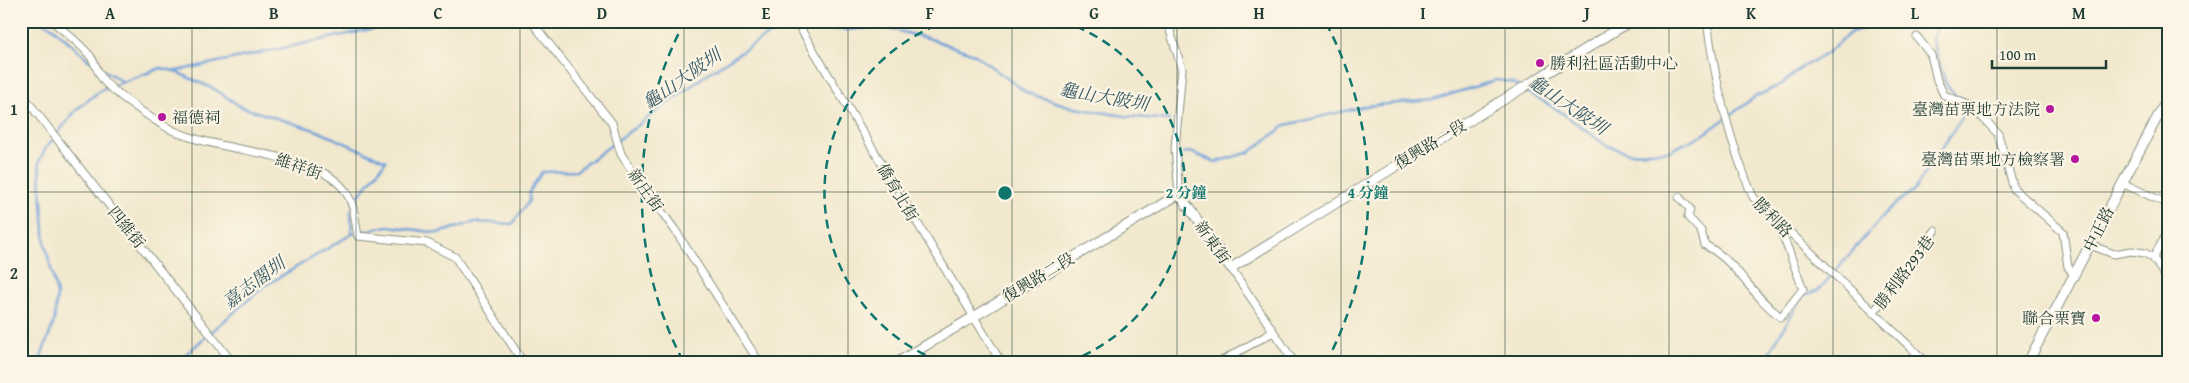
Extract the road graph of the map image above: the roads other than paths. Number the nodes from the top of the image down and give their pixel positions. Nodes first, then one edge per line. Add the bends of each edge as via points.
1 (52, 21) edge
2 (531, 21) edge
3 (796, 21) edge
4 (1167, 21) edge
5 (1630, 21) edge
6 (1707, 21) edge
7 (1916, 37) dead end
8 (21, 93) edge
9 (2168, 97) edge
10 (2158, 115) junction
11 (2168, 120) edge
12 (2122, 183) junction
13 (1180, 194) junction
14 (1679, 197) dead end
15 (2168, 204) edge
16 (1778, 222) junction
17 (1935, 230) dead end
18 (2168, 232) edge
19 (2090, 245) junction
20 (2153, 258) junction
21 (1231, 268) junction
22 (2074, 275) junction
23 (2168, 280) edge
24 (1873, 313) junction
25 (973, 316) junction
26 (1274, 332) junction
27 (232, 362) edge
28 (523, 362) edge
29 (759, 362) edge
30 (898, 362) edge
31 (1001, 362) edge
32 (1220, 362) edge
33 (1294, 362) edge
34 (1926, 362) edge
35 (2028, 362) edge

1 - 28 street, 維祥街 via 91,58 104,82 162,125 202,142 288,159 318,171 335,179 346,192 353,207 358,236 426,243 455,257
2 - 29 street, 新庄街 via 612,123 632,172 676,230
3 - 25 street, 僑育北街
4 - 13 street, 新東街 via 1182,69 1174,148
5 - 21 street, 復興路一段
6 - 16 street, 勝利路 via 1713,67 1739,166 1752,197
7 - 22 street via 1931,55 1944,95 1973,107 1998,134 2014,189 2063,232 2068,267
8 - 27 street, 四維街
9 - 10 street, 中正路
10 - 11 street
10 - 12 street, 中正路
12 - 15 street
12 - 19 street, 中正路
13 - 21 street, 新東街
13 - 25 street, 復興路二段
14 - 16 street via 1690,209 1688,217 1701,231 1705,245 1721,253 1757,292 1766,307 1781,317 1803,289
16 - 24 street, 勝利路
17 - 24 street, 勝利路293巷
18 - 20 street
19 - 20 street via 2106,253 2131,251 2146,253
19 - 22 street, 中正路
20 - 23 street
21 - 26 street, 新東街
22 - 35 street, 中正路
24 - 34 street, 勝利路
25 - 30 street, 復興路二段
25 - 31 street, 僑育北街
26 - 32 street
26 - 33 street, 新東街

